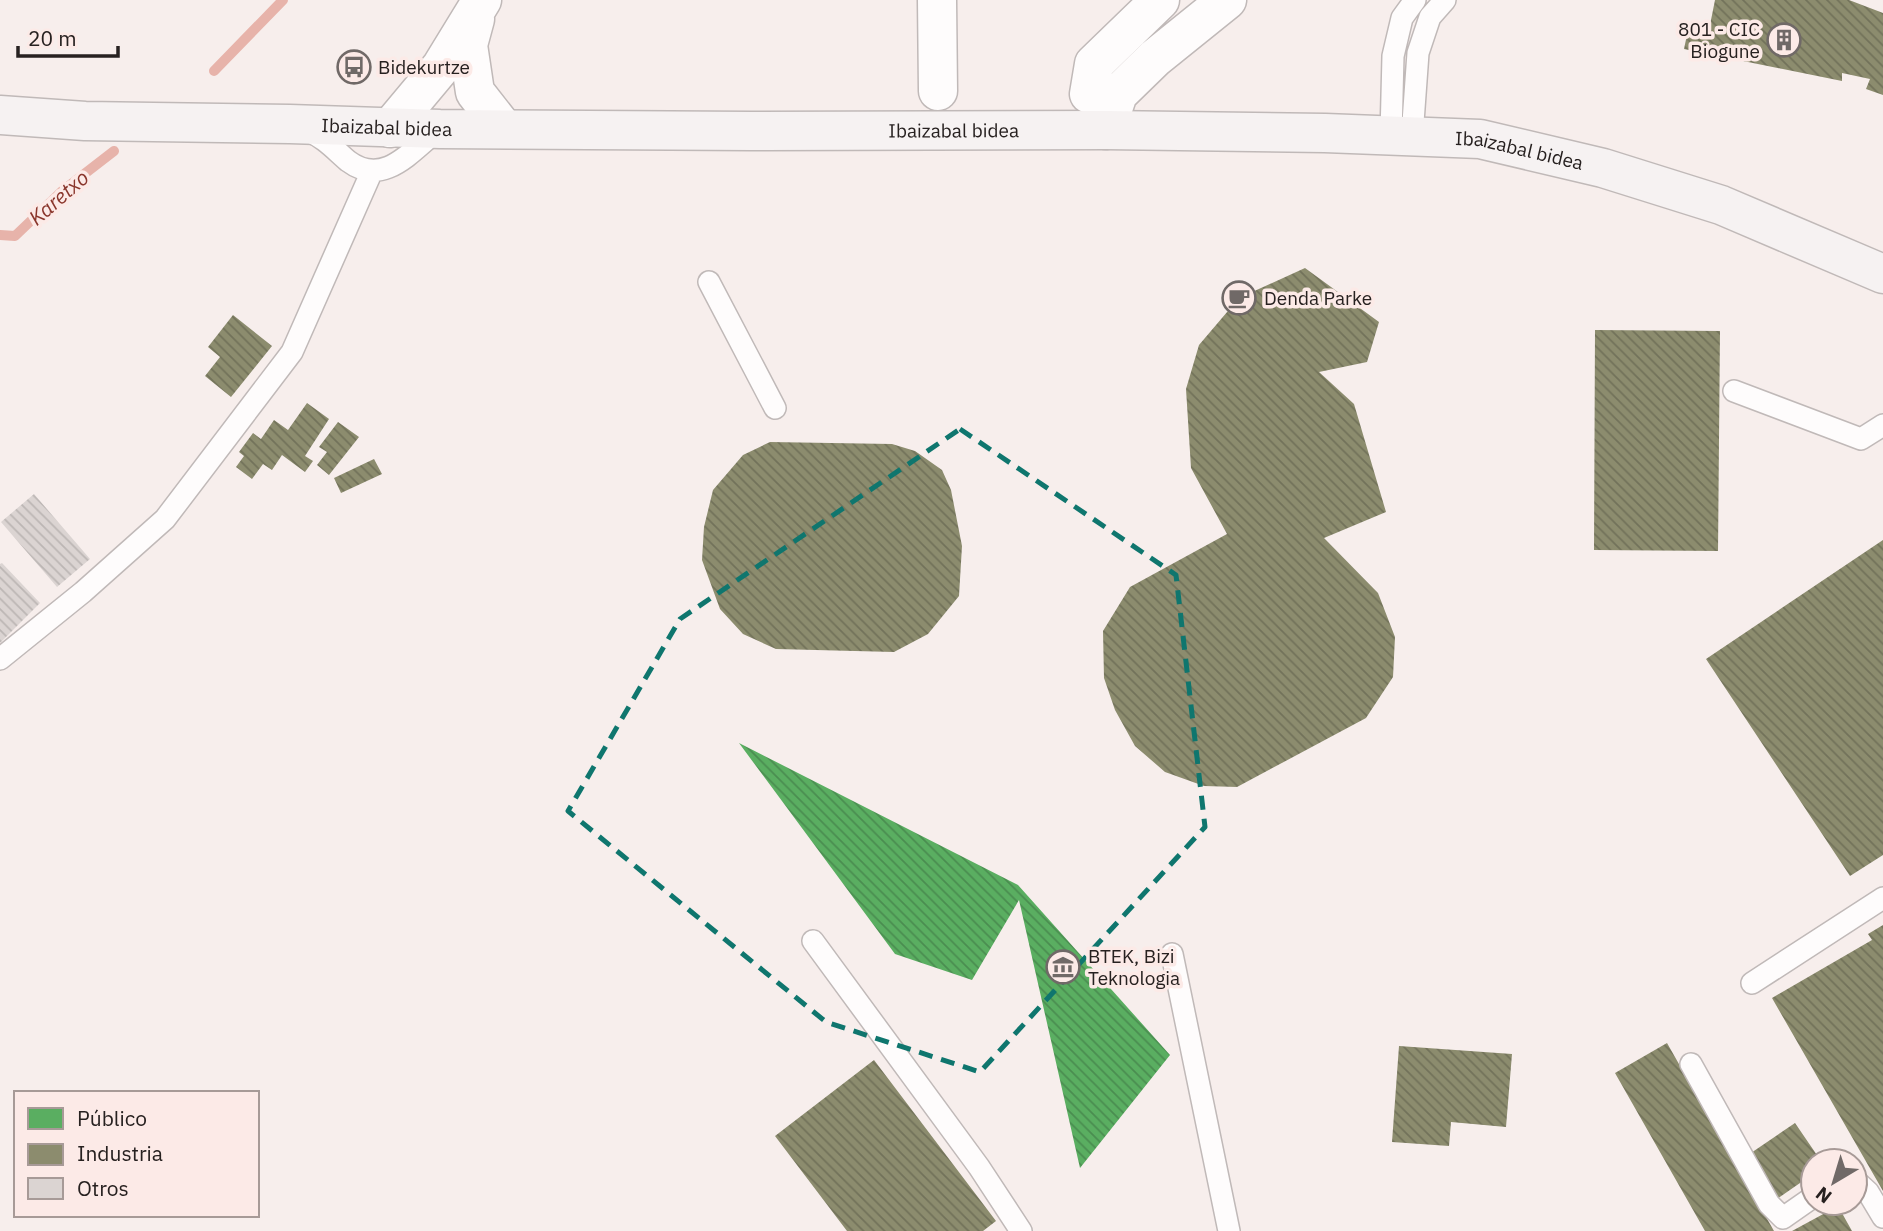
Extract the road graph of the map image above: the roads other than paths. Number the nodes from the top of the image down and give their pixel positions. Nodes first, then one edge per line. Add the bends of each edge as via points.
1 (937, 0) edge
2 (1160, 0) edge
3 (1227, 0) edge
4 (1415, 0) edge
5 (1445, 0) edge
6 (480, 5) edge
7 (938, 91) dead end
8 (1089, 94) dead end
9 (0, 115) edge
10 (290, 124) junction
11 (390, 128) junction
12 (440, 129) junction
13 (504, 129) junction
14 (1106, 130) junction
15 (1402, 136) junction
16 (372, 171) junction
17 (1883, 274) edge
18 (709, 282) dead end
19 (1734, 391) dead end
20 (775, 408) dead end
21 (1883, 425) edge
22 (0, 659) edge
23 (1883, 898) edge
24 (813, 941) dead end
25 (1172, 954) dead end
26 (1752, 983) dead end
27 (1691, 1064) dead end
28 (1869, 1194) edge
29 (1799, 1207) edge
30 (1883, 1217) edge
31 (1021, 1231) edge
32 (1228, 1231) edge

1 - 7 street
2 - 8 street via 1094,64
3 - 14 street via 1118,94
4 - 15 lane via 1402,18 1393,56
5 - 15 lane via 1430,17 1418,53
6 - 11 street via 441,67
6 - 13 street via 468,46 475,92
9 - 10 street, Ibaizabal bidea
10 - 11 street, Ibaizabal bidea
10 - 16 lane via 318,135 347,160
11 - 12 street, Ibaizabal bidea
12 - 13 street, Ibaizabal bidea
12 - 16 lane via 397,165
13 - 14 street, Ibaizabal bidea
14 - 15 street, Ibaizabal bidea
15 - 17 street, Ibaizabal bidea via 1480,139 1603,168 1721,205
16 - 22 lane via 292,352 191,486 165,519
18 - 20 lane
19 - 21 lane via 1861,439
23 - 26 lane
24 - 31 lane
25 - 32 lane
27 - 29 lane via 1769,1204 1783,1218
28 - 30 lane

